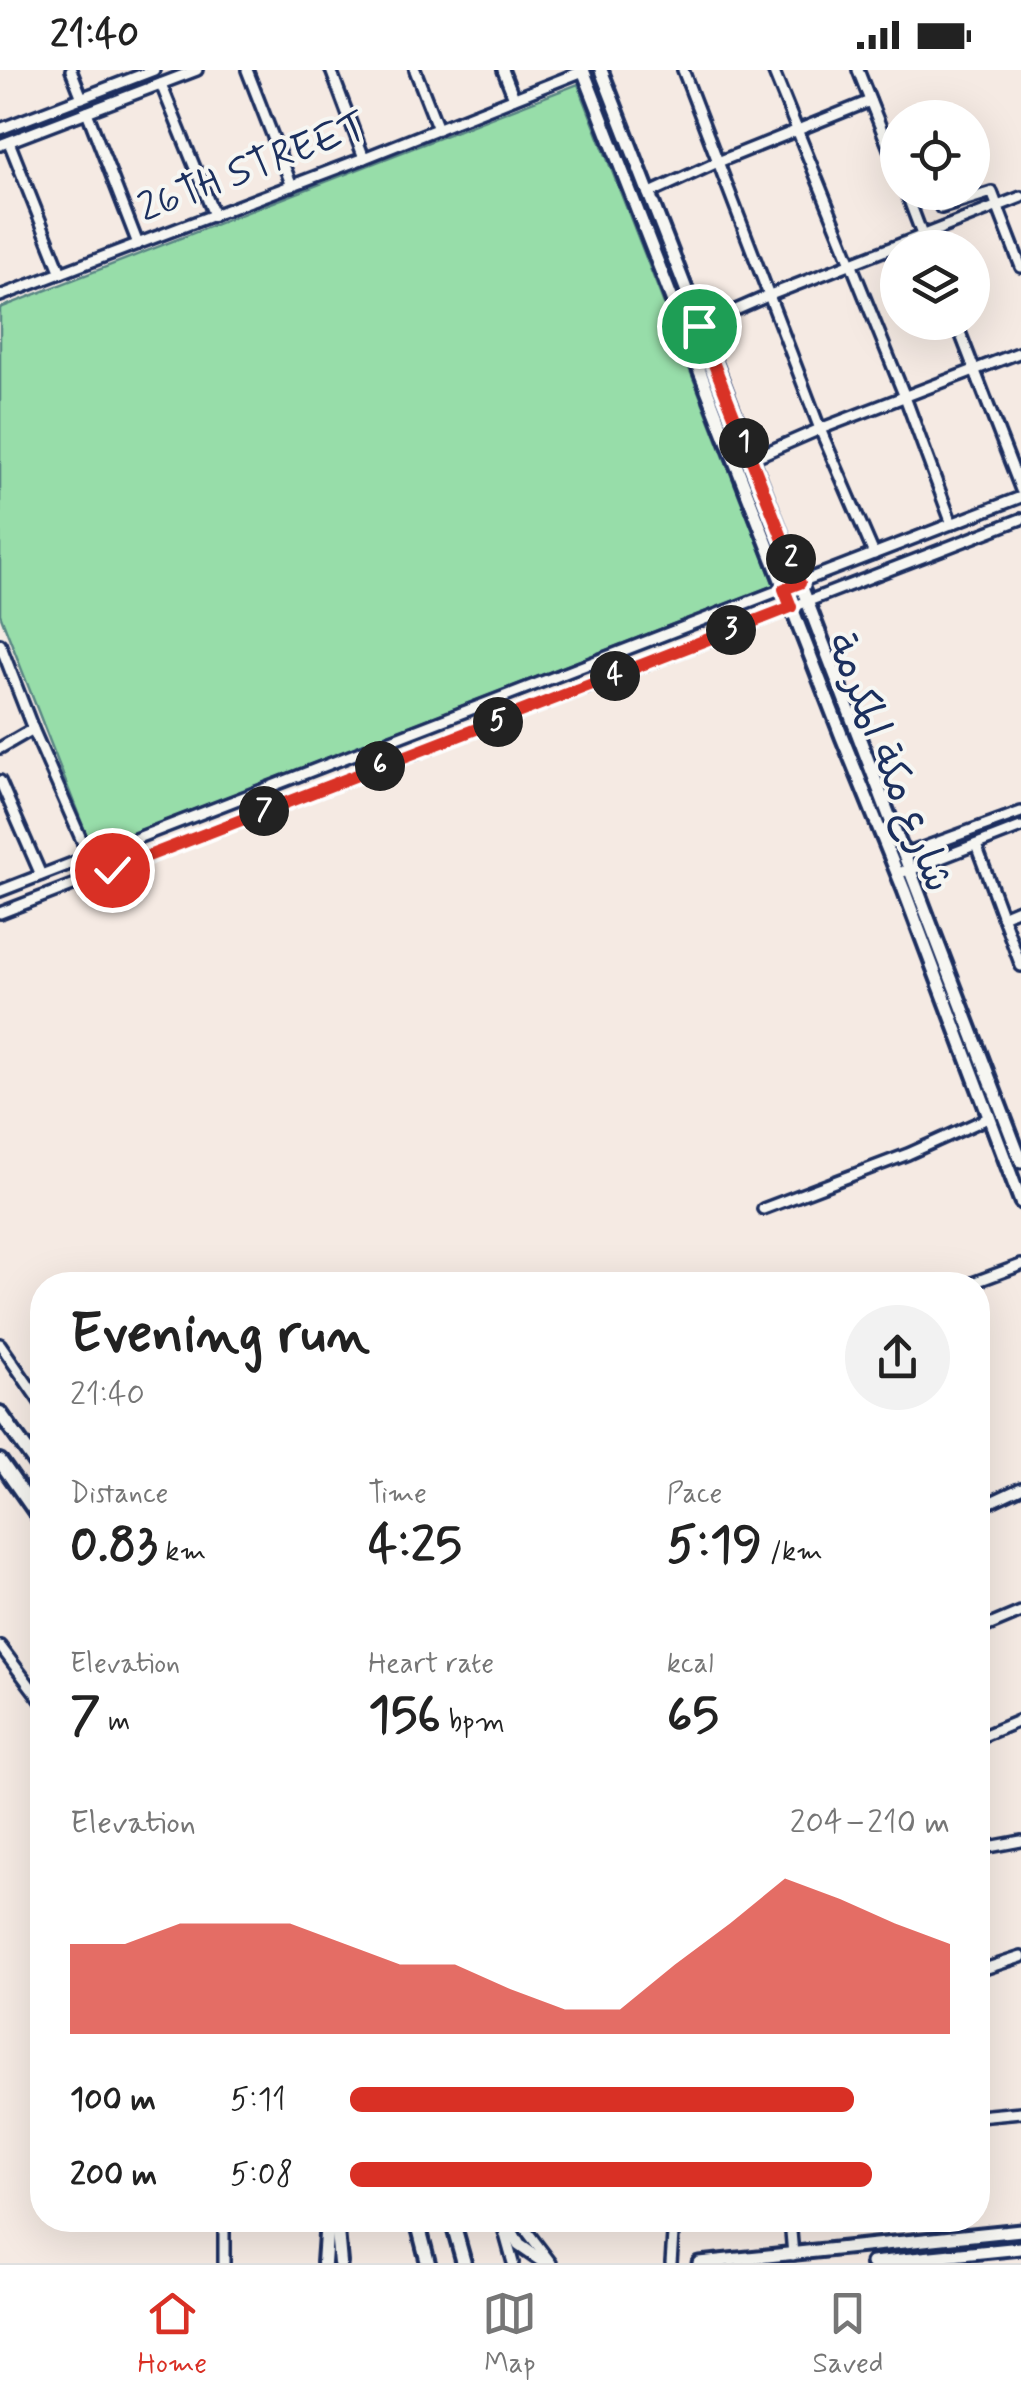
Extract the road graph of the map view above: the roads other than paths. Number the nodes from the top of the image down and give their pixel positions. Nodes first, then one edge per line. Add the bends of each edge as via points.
1 (71, 70) edge
2 (154, 70) edge
3 (198, 70) edge
4 (247, 70) edge
5 (331, 70) edge
6 (415, 70) edge
7 (503, 70) edge
8 (601, 70) edge
9 (683, 70) edge
10 (773, 70) edge
11 (858, 70) edge
12 (583, 71) edge
13 (161, 84) junction
14 (82, 98) junction
15 (514, 98) junction
16 (870, 101) junction
17 (87, 112) junction
18 (0, 116) edge
19 (880, 126) edge
20 (2, 128) edge
21 (438, 129) junction
22 (797, 130) junction
23 (5, 143) edge
24 (364, 158) junction
25 (718, 162) junction
26 (292, 186) junction
27 (990, 192) edge
28 (648, 194) junction
29 (1021, 198) edge
30 (997, 207) junction
31 (214, 216) junction
32 (938, 230) edge
33 (138, 244) junction
34 (880, 253) edge
35 (851, 264) junction
36 (1021, 267) edge
37 (62, 272) junction
38 (770, 295) junction
39 (0, 296) edge
40 (699, 326) junction
41 (963, 340) edge
42 (1021, 352) edge
43 (974, 370) junction
44 (905, 397) junction
45 (820, 429) junction
46 (750, 459) junction
47 (1021, 494) edge
48 (1021, 519) edge
49 (952, 524) junction
50 (874, 554) junction
51 (800, 583) junction
52 (784, 589) junction
53 (807, 600) junction
54 (791, 607) junction
55 (0, 644) edge
56 (33, 728) junction
57 (0, 748) edge
58 (0, 781) edge
59 (1021, 812) edge
60 (1021, 828) edge
61 (976, 845) junction
62 (904, 855) junction
63 (89, 857) junction
64 (903, 871) junction
65 (42, 875) junction
66 (0, 891) edge
67 (1021, 908) edge
68 (0, 913) edge
69 (1002, 916) junction
70 (1021, 966) edge
71 (988, 1118) junction
72 (1016, 1135) edge
73 (1021, 1161) edge
74 (1021, 1202) edge
75 (762, 1209) dead end
76 (1021, 1265) edge
77 (990, 1276) edge
78 (0, 1344) edge
79 (30, 1388) edge
80 (0, 1413) edge
81 (30, 1455) edge
82 (0, 1461) edge
83 (1021, 1488) edge
84 (990, 1502) edge
85 (30, 1505) edge
86 (1021, 1612) edge
87 (990, 1624) edge
88 (0, 1646) edge
89 (30, 1686) edge
90 (1021, 1720) edge
91 (990, 1733) edge
92 (1021, 1841) edge
93 (990, 1847) edge
94 (1021, 1958) edge
95 (990, 1967) edge
96 (1021, 2112) edge
97 (990, 2115) edge
98 (1021, 2230) edge
99 (224, 2232) edge
100 (326, 2232) edge
101 (337, 2232) edge
102 (420, 2232) edge
103 (455, 2232) edge
104 (506, 2232) edge
105 (511, 2232) edge
106 (529, 2232) edge
107 (673, 2232) edge
108 (791, 2232) edge
109 (1021, 2248) edge
110 (793, 2254) junction
111 (997, 2257) edge
112 (224, 2263) edge
113 (324, 2263) edge
114 (340, 2263) edge
115 (428, 2263) edge
116 (464, 2263) edge
117 (513, 2263) edge
118 (548, 2263) edge
119 (671, 2263) edge
120 (698, 2263) edge
121 (872, 2263) edge

1 - 14 street
2 - 14 street
3 - 13 street
4 - 26 street
5 - 24 street
6 - 21 street
7 - 15 street
8 - 28 main road, شارع مكة المكرمة
9 - 25 street
10 - 22 street
11 - 16 street
12 - 15 street, 26TH STREET
12 - 52 main road, شارع مكة المكرمة
13 - 17 street
13 - 31 street
14 - 20 street
15 - 21 street, 26TH STREET
16 - 19 street
16 - 22 street
17 - 23 street
17 - 33 street
18 - 20 street
21 - 24 street, 26TH STREET
22 - 25 street
22 - 35 street
23 - 37 street
24 - 26 street, 26TH STREET
25 - 28 street
25 - 38 street
26 - 31 street, 26TH STREET
27 - 30 street
28 - 40 main road, شارع مكة المكرمة
29 - 30 street
30 - 32 street
30 - 36 street
31 - 33 street, 26TH STREET
33 - 37 street, 26TH STREET
34 - 35 street
35 - 38 street
35 - 44 street
37 - 39 street, 26TH STREET
38 - 40 street
38 - 45 street
40 - 46 main road, شارع مكة المكرمة
41 - 43 street
42 - 43 street
43 - 44 street
43 - 47 street
44 - 45 street
44 - 49 street
45 - 46 street
45 - 50 street
46 - 51 main road, شارع مكة المكرمة
47 - 49 street
48 - 53 street
49 - 50 street
50 - 51 street
51 - 52 street
51 - 53 main road, شارع مكة المكرمة
52 - 54 main road, شارع مكة المكرمة
52 - 63 street
53 - 54 street
53 - 62 main road, شارع مكة المكرمة
54 - 64 main road, شارع مكة المكرمة
54 - 68 street
55 - 56 street
56 - 57 street
56 - 63 street
58 - 65 street
59 - 62 street
60 - 61 street
61 - 64 street
61 - 69 street
62 - 64 main road, شارع مكة المكرمة
63 - 65 street
64 - 71 main road, شارع مكة المكرمة
64 - 72 main road, شارع مكة المكرمة
65 - 66 street
67 - 69 street
69 - 70 street
71 - 74 main road, شارع مكة المكرمة
71 - 75 street
72 - 73 main road, شارع مكة المكرمة
76 - 77 street
78 - 79 street
80 - 81 highway
82 - 85 highway
83 - 84 street
86 - 87 street
88 - 89 street
90 - 91 street
92 - 93 street
94 - 95 street
96 - 97 street
98 - 110 main road
99 - 112 street
100 - 113 highway
101 - 114 highway
102 - 115 highway
103 - 116 highway
104 - 117 street
105 - 118 main road
106 - 118 street
107 - 119 street
108 - 110 street
109 - 111 main road
110 - 120 main road
111 - 121 main road

